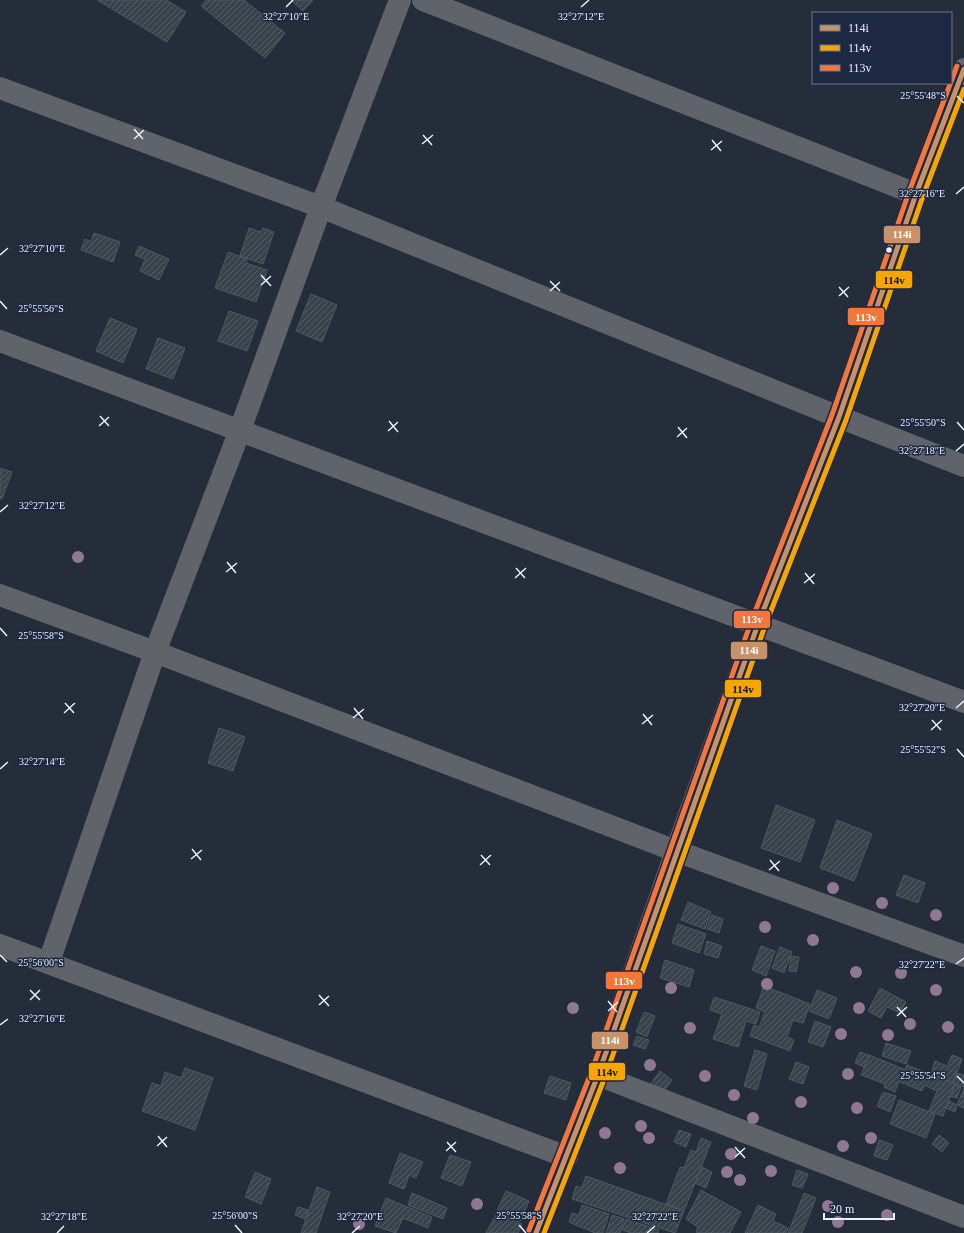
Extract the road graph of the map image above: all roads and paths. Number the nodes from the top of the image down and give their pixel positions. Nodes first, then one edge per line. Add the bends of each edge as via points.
1 (400, 0) edge
2 (423, 0) edge
3 (964, 69) edge
4 (0, 88) edge
5 (916, 194) junction
6 (321, 207) junction
7 (0, 341) edge
8 (839, 418) junction
9 (240, 430) junction
10 (964, 466) edge
11 (0, 595) edge
12 (758, 624) junction
13 (155, 652) junction
14 (964, 702) edge
15 (676, 851) junction
16 (0, 946) edge
17 (964, 956) edge
18 (49, 962) junction
19 (598, 1075) junction
20 (567, 1157) junction
21 (964, 1217) edge
22 (536, 1233) edge

1 - 6 street
2 - 5 street
3 - 5 street
4 - 6 street
5 - 8 street
6 - 8 street
6 - 9 street
7 - 9 street
8 - 10 street
8 - 12 street
9 - 12 street
9 - 13 street
11 - 13 street
12 - 14 street
12 - 15 street
13 - 15 street
13 - 18 street
15 - 17 street
15 - 19 street
16 - 18 street
18 - 20 street
19 - 20 street
19 - 21 street
20 - 22 street

